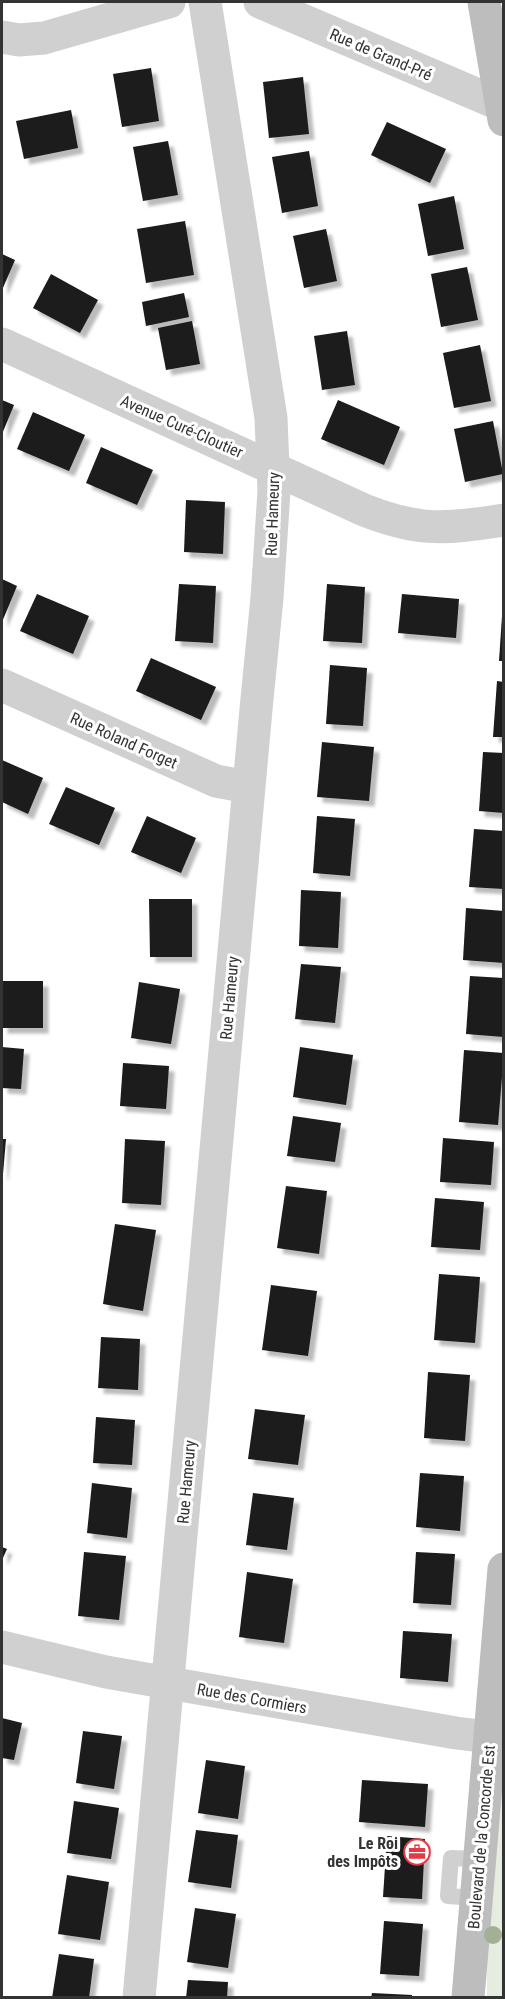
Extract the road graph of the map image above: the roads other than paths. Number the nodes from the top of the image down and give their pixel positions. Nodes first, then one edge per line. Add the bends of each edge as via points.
1 (168, 2) edge
2 (205, 2) edge
3 (260, 2) edge
4 (484, 2) edge
5 (2, 37) edge
6 (503, 110) edge
7 (2, 344) edge
8 (274, 468) junction
9 (504, 520) edge
10 (2, 685) edge
11 (248, 787) junction
12 (504, 1569) edge
13 (2, 1647) edge
14 (169, 1683) junction
15 (496, 1739) edge
16 (139, 1998) edge
17 (468, 1998) edge

1 - 5 street via 44,38
2 - 8 street, Rue Hameury via 268,397
3 - 6 street, Rue de Grand-Pré
4 - 6 street
7 - 8 street, Avenue Curé-Cloutier
8 - 9 street, Avenue Curé-Cloutier via 373,513 415,526 447,528
8 - 11 street, Rue Hameury via 272,542
10 - 11 street, Rue Roland Forget via 216,781
11 - 14 street, Rue Hameury
12 - 15 street, Boulevard de la Concorde Est
13 - 14 street, Rue des Cormiers
14 - 15 street, Rue des Cormiers
14 - 16 street, Rue Hameury
15 - 17 street, Boulevard de la Concorde Est via 479,1859

